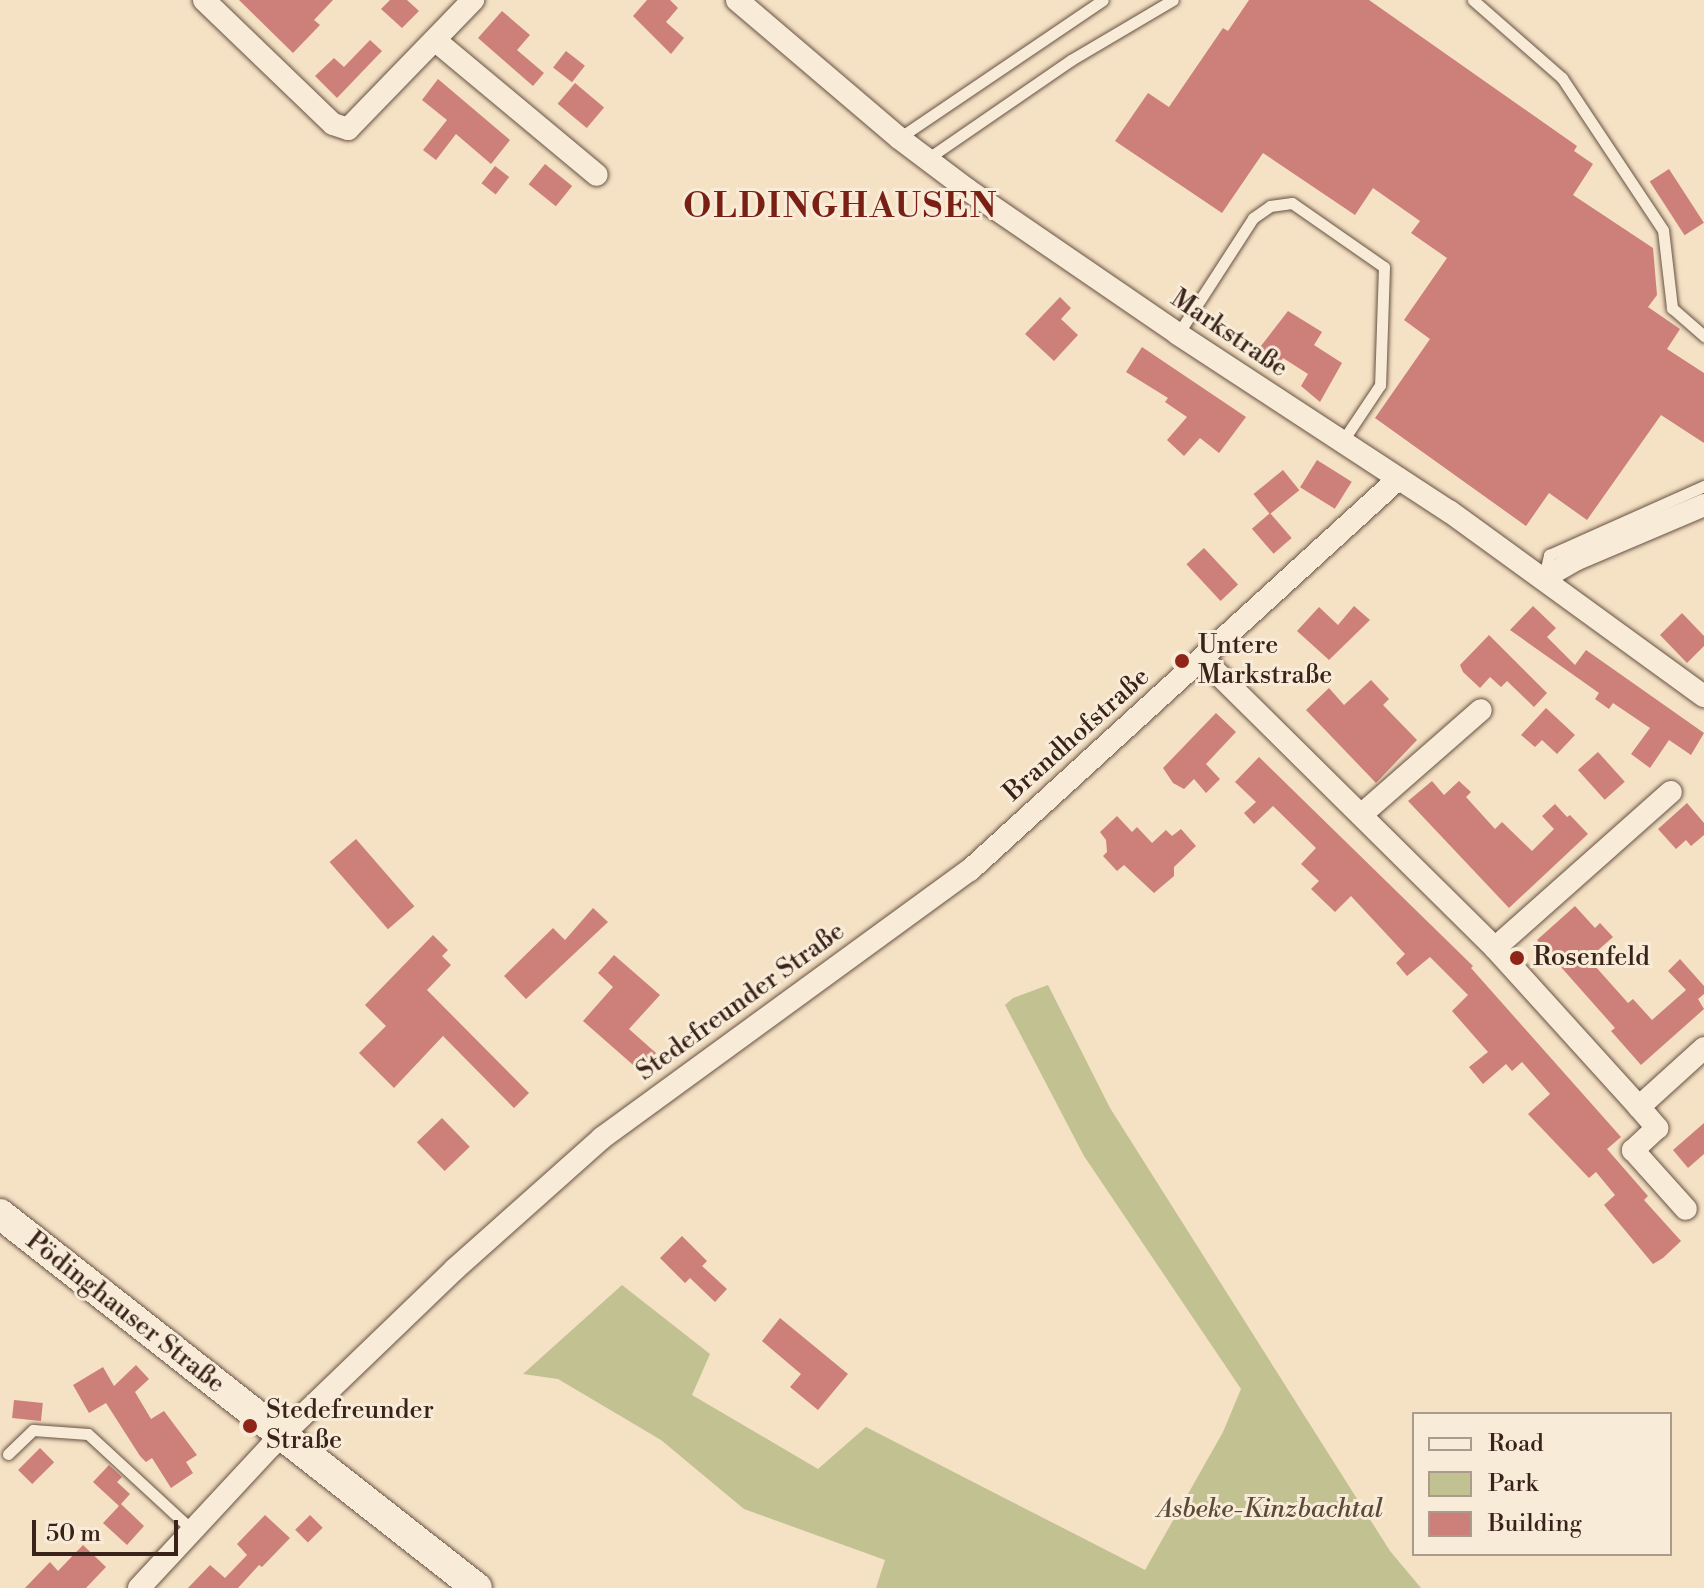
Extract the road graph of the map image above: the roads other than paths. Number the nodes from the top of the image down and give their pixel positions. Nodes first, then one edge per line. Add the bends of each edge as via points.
1 (204, 0) edge
2 (473, 0) edge
3 (737, 0) edge
4 (1103, 0) edge
5 (1173, 0) edge
6 (1473, 0) edge
7 (436, 41) junction
8 (899, 138) junction
9 (926, 159) junction
10 (597, 175) dead end
11 (1178, 334) junction
12 (1704, 336) edge
13 (1342, 442) junction
14 (1398, 479) junction
15 (1704, 486) edge
16 (1704, 505) edge
17 (1544, 578) junction
18 (1203, 659) junction
19 (1704, 696) edge
20 (1481, 710) dead end
21 (1671, 792) dead end
22 (1361, 815) junction
23 (970, 870) joint
24 (1495, 948) junction
25 (1704, 1048) edge
26 (1639, 1107) junction
27 (1686, 1209) dead end
28 (0, 1214) edge
29 (284, 1437) junction
30 (8, 1454) dead end
31 (192, 1530) junction
32 (139, 1588) edge
33 (477, 1588) edge

1 - 7 street via 333,124 348,129
2 - 7 street
3 - 8 street, Markstraße
4 - 8 lane
5 - 9 lane via 1071,60
6 - 12 lane via 1562,78 1663,230 1672,308
7 - 10 street
8 - 9 street, Markstraße
9 - 11 street, Markstraße
11 - 13 street, Markstraße
11 - 13 lane via 1253,218 1270,206 1292,203 1384,267 1380,385
13 - 14 street, Markstraße
14 - 17 street, Markstraße
14 - 18 street, Brandhofstraße
15 - 17 lane via 1549,555
16 - 17 street
17 - 19 street, Markstraße
18 - 22 street
18 - 23 street, Brandhofstraße
20 - 22 street
21 - 24 street
22 - 24 street
23 - 29 street, Stedefreunder Straße via 602,1138 455,1269
24 - 26 street
25 - 26 street
26 - 27 street via 1657,1128 1633,1150
28 - 29 street, Pödinghauser Straße
29 - 31 street, Stedefreunder Straße
29 - 33 street, Pödinghauser Straße
30 - 31 lane via 33,1430 88,1434
31 - 32 street, Stedefreunder Straße

